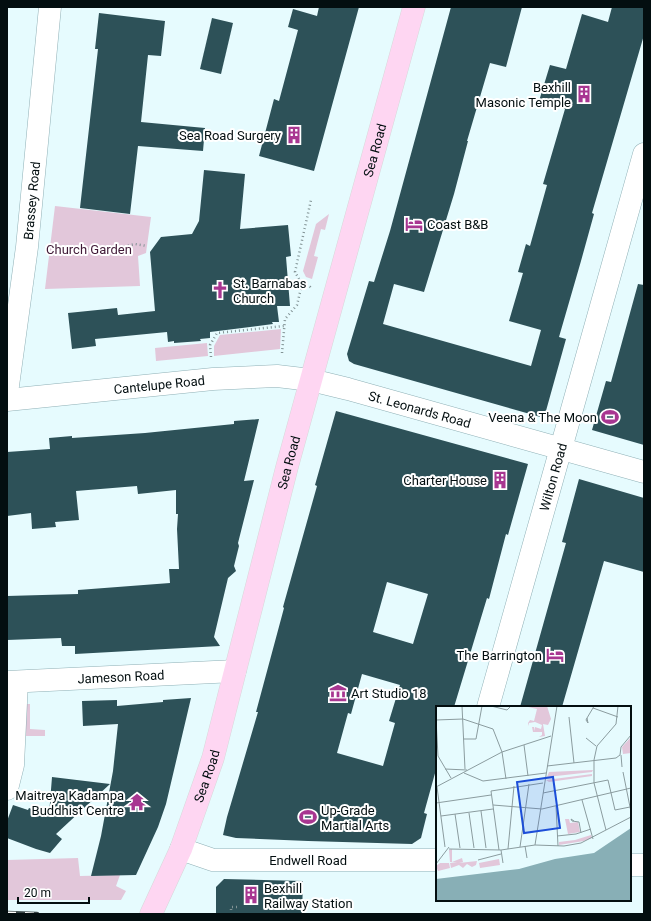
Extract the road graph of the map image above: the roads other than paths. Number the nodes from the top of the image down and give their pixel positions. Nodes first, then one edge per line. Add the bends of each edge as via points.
1 (50, 7) edge
2 (414, 7) edge
3 (644, 154) edge
4 (311, 380) junction
5 (7, 393) edge
6 (7, 400) edge
7 (561, 448) junction
8 (644, 472) edge
9 (235, 671) junction
10 (12, 682) edge
11 (488, 706) edge
12 (7, 789) edge
13 (181, 849) junction
14 (436, 860) edge
15 (631, 865) edge
16 (644, 865) edge
17 (151, 914) edge

1 - 5 street, Brassey Road via 27,247
2 - 4 main road, Sea Road
3 - 7 street, Wilton Road
4 - 6 street, Cantelupe Road via 277,376 213,379
4 - 7 street, St. Leonards Road
4 - 9 main road, Sea Road
7 - 8 street, St. Leonards Road
7 - 11 street, Wilton Road
9 - 10 street, Jameson Road
9 - 13 main road, Sea Road via 213,758
10 - 12 street via 13,765
13 - 14 street, Endwell Road via 213,860
13 - 17 main road, Sea Road
15 - 16 street

